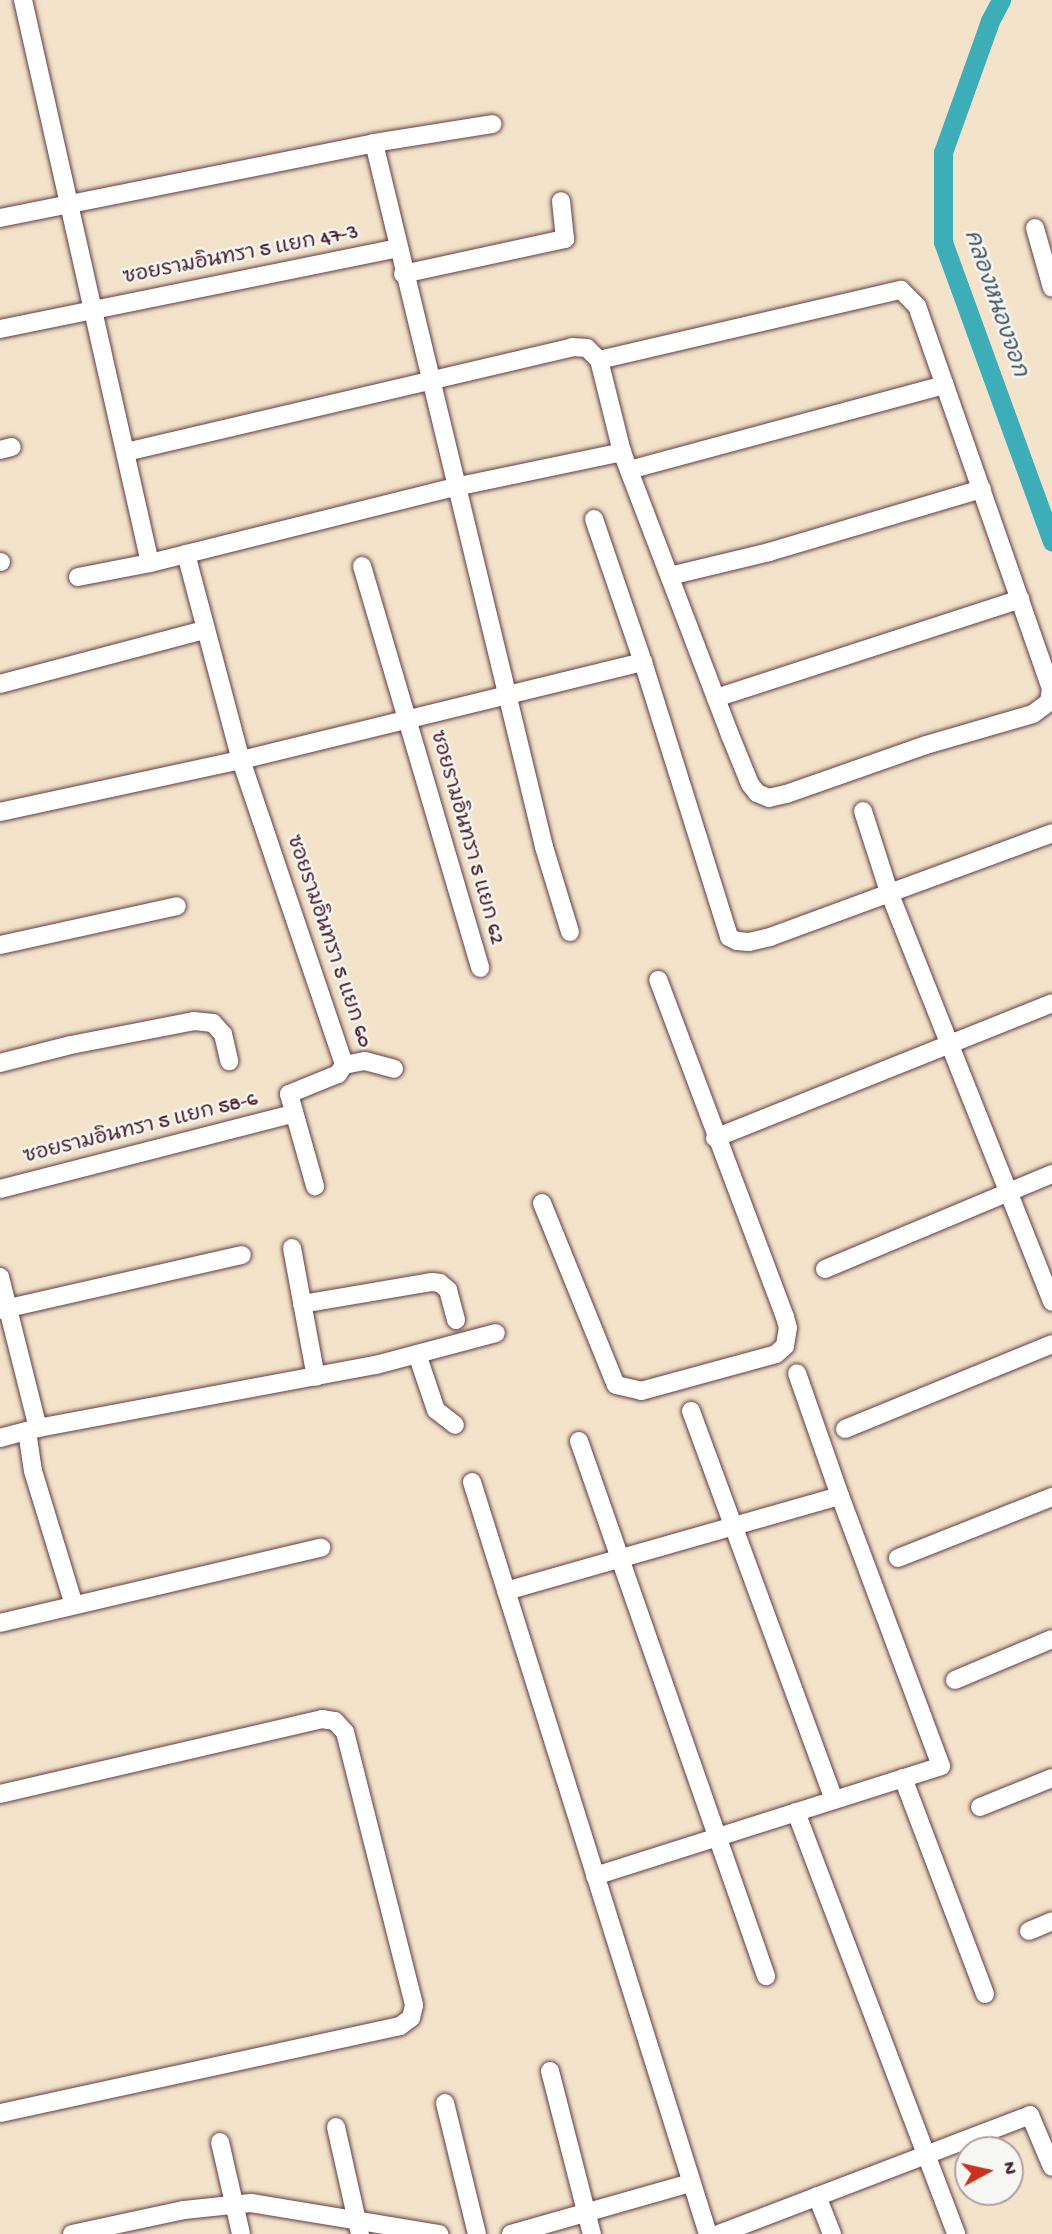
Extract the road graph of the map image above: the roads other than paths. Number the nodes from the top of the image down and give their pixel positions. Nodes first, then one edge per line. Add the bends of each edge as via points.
1 (23, 0) edge
2 (492, 124) dead end
3 (374, 143) junction
4 (561, 201) dead end
5 (71, 203) junction
6 (0, 218) edge
7 (1035, 228) dead end
8 (398, 248) junction
9 (403, 274) junction
10 (1052, 288) edge
11 (94, 309) junction
12 (0, 329) edge
13 (599, 360) junction
14 (428, 379) junction
15 (945, 385) junction
16 (126, 452) junction
17 (622, 452) junction
18 (629, 470) junction
19 (455, 487) junction
20 (982, 489) junction
21 (594, 519) dead end
22 (186, 554) junction
23 (150, 563) junction
24 (362, 566) dead end
25 (670, 576) junction
26 (78, 577) dead end
27 (1020, 599) junction
28 (204, 630) junction
29 (643, 662) junction
30 (0, 684) edge
31 (508, 695) junction
32 (716, 698) junction
33 (407, 721) junction
34 (241, 760) junction
35 (0, 811) edge
36 (863, 811) dead end
37 (1052, 833) edge
38 (889, 892) junction
39 (177, 906) dead end
40 (569, 932) dead end
41 (0, 945) edge
42 (480, 968) dead end
43 (658, 981) dead end
44 (1052, 1003) edge
45 (950, 1043) junction
46 (229, 1061) dead end
47 (0, 1063) edge
48 (344, 1065) junction
49 (394, 1069) dead end
50 (293, 1114) junction
51 (715, 1138) junction
52 (1052, 1174) edge
53 (315, 1186) dead end
54 (0, 1189) edge
55 (1009, 1191) junction
56 (542, 1203) dead end
57 (292, 1248) dead end
58 (242, 1255) dead end
59 (825, 1269) dead end
60 (0, 1277) edge
61 (1052, 1302) edge
62 (302, 1304) junction
63 (4, 1309) edge
64 (456, 1321) dead end
65 (496, 1333) dead end
66 (1052, 1343) edge
67 (417, 1354) junction
68 (797, 1373) dead end
69 (316, 1377) junction
70 (691, 1411) dead end
71 (455, 1425) dead end
72 (845, 1429) dead end
73 (32, 1430) junction
74 (0, 1438) edge
75 (579, 1441) dead end
76 (472, 1482) dead end
77 (839, 1496) junction
78 (1052, 1497) edge
79 (732, 1527) junction
80 (321, 1548) dead end
81 (620, 1558) junction
82 (898, 1559) dead end
83 (506, 1591) junction
84 (74, 1605) junction
85 (0, 1623) edge
86 (1052, 1639) edge
87 (954, 1680) dead end
88 (903, 1778) junction
89 (1052, 1778) edge
90 (0, 1794) edge
91 (834, 1800) junction
92 (980, 1807) dead end
93 (796, 1812) junction
94 (719, 1837) junction
95 (595, 1876) junction
96 (1052, 1922) edge
97 (1030, 1931) dead end
98 (766, 1976) dead end
99 (985, 1994) dead end
100 (550, 2071) dead end
101 (444, 2103) dead end
102 (0, 2113) edge
103 (336, 2127) dead end
104 (220, 2142) dead end
105 (926, 2153) junction
106 (1052, 2167) edge
107 (690, 2183) junction
108 (817, 2196) junction
109 (234, 2205) junction
110 (586, 2214) junction
111 (358, 2227) edge
112 (72, 2234) edge
113 (241, 2234) edge
114 (439, 2234) edge
115 (477, 2234) edge
116 (511, 2234) edge
117 (592, 2234) edge
118 (708, 2234) edge
119 (719, 2234) edge
120 (832, 2234) edge
121 (956, 2234) edge

1 - 5 street
2 - 3 street
3 - 5 street
3 - 8 street
4 - 9 street via 565,239
5 - 6 street
5 - 11 street
7 - 10 street
8 - 9 street
8 - 11 street, ซอยรามอินทรา 5 แยก 47-3
9 - 14 street
11 - 12 street, ซอยรามอินทรา 5 แยก 47-3
11 - 16 street
13 - 14 street via 587,348 572,347
13 - 15 street via 901,290 917,306
13 - 17 street
14 - 16 street
14 - 19 street
15 - 18 street
15 - 20 street
16 - 23 street
17 - 18 street
17 - 19 street
18 - 25 street
19 - 22 street
19 - 31 street
20 - 25 street
20 - 27 street
21 - 29 street
22 - 23 street
22 - 28 street, ซอยรามอินทรา 5 แยก 60
23 - 26 street
24 - 33 street, ซอยรามอินทรา 5 แยก 62
25 - 32 street
27 - 32 street
27 - 32 street via 1051,689 1048,702 1033,714 769,798 750,784
28 - 30 street
28 - 34 street, ซอยรามอินทรา 5 แยก 60
29 - 31 street
29 - 38 street via 729,937 749,942 770,937
31 - 33 street
31 - 40 street
33 - 34 street
33 - 42 street, ซอยรามอินทรา 5 แยก 62
34 - 35 street
34 - 48 street, ซอยรามอินทรา 5 แยก 60
36 - 38 street
37 - 38 street
38 - 45 street
39 - 41 street
43 - 51 street
44 - 45 street
45 - 51 street
45 - 55 street
46 - 47 street via 223,1034 213,1023 194,1021
48 - 49 street via 365,1061
48 - 50 street, ซอยรามอินทรา 5 แยก 60 via 338,1074 292,1090 288,1099
50 - 53 street
50 - 54 street, ซอยรามอินทรา 5 แยก 58-6
51 - 56 street via 785,1317 788,1337 776,1354 641,1391 616,1385
52 - 55 street
55 - 59 street
55 - 61 street
57 - 62 street
58 - 63 street
60 - 63 street
62 - 64 street via 432,1282 448,1290
62 - 69 street
63 - 73 street
65 - 67 street
66 - 72 street
67 - 69 street
67 - 71 street via 436,1410
68 - 77 street
69 - 73 street
70 - 79 street
73 - 74 street
73 - 84 street via 33,1471
75 - 81 street
76 - 83 street
77 - 79 street
77 - 88 street via 941,1766
78 - 82 street
79 - 81 street
79 - 91 street
80 - 84 street
81 - 83 street
81 - 94 street
83 - 95 street
84 - 85 street
86 - 87 street
88 - 91 street
88 - 99 street
89 - 92 street
90 - 102 street via 322,1719 335,1721 345,1732 414,2005 411,2018 400,2026
91 - 93 street
93 - 94 street
93 - 105 street
94 - 95 street
94 - 98 street
95 - 107 street
96 - 97 street
100 - 110 street
101 - 115 street
103 - 111 street
104 - 109 street
105 - 106 street via 1030,2115
105 - 108 street
105 - 121 street
107 - 110 street
107 - 118 street
108 - 119 street
108 - 120 street
109 - 111 street via 251,2203
109 - 112 street via 184,2210
109 - 113 street
110 - 116 street
110 - 117 street
111 - 114 street

